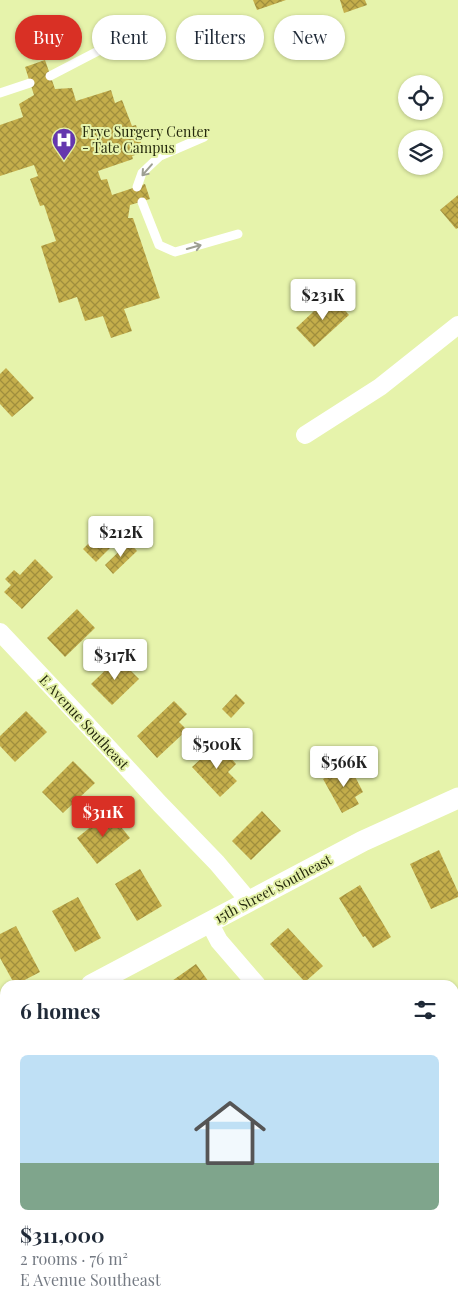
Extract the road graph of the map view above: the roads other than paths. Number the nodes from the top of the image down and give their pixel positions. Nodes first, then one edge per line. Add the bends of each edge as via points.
1 (92, 54) edge
2 (50, 76) dead end
3 (30, 83) dead end
4 (0, 93) edge
5 (204, 137) dead end
6 (137, 187) dead end
7 (142, 202) dead end
8 (238, 234) dead end
9 (458, 325) edge
10 (305, 435) dead end
11 (0, 632) edge
12 (458, 798) edge
13 (249, 901) junction
14 (209, 922) junction
15 (100, 980) edge
16 (253, 980) edge

1 - 2 lane
3 - 4 lane
5 -> 6 lane via 160,156 142,173
7 -> 8 lane via 159,245 175,252
9 - 10 street via 380,387
11 - 13 street, E Avenue Southeast
12 - 13 street, 15th Street Southeast via 363,841
13 - 14 street, 15th Street Southeast
14 - 15 street, 15th Street Southeast
14 - 16 street via 219,941

